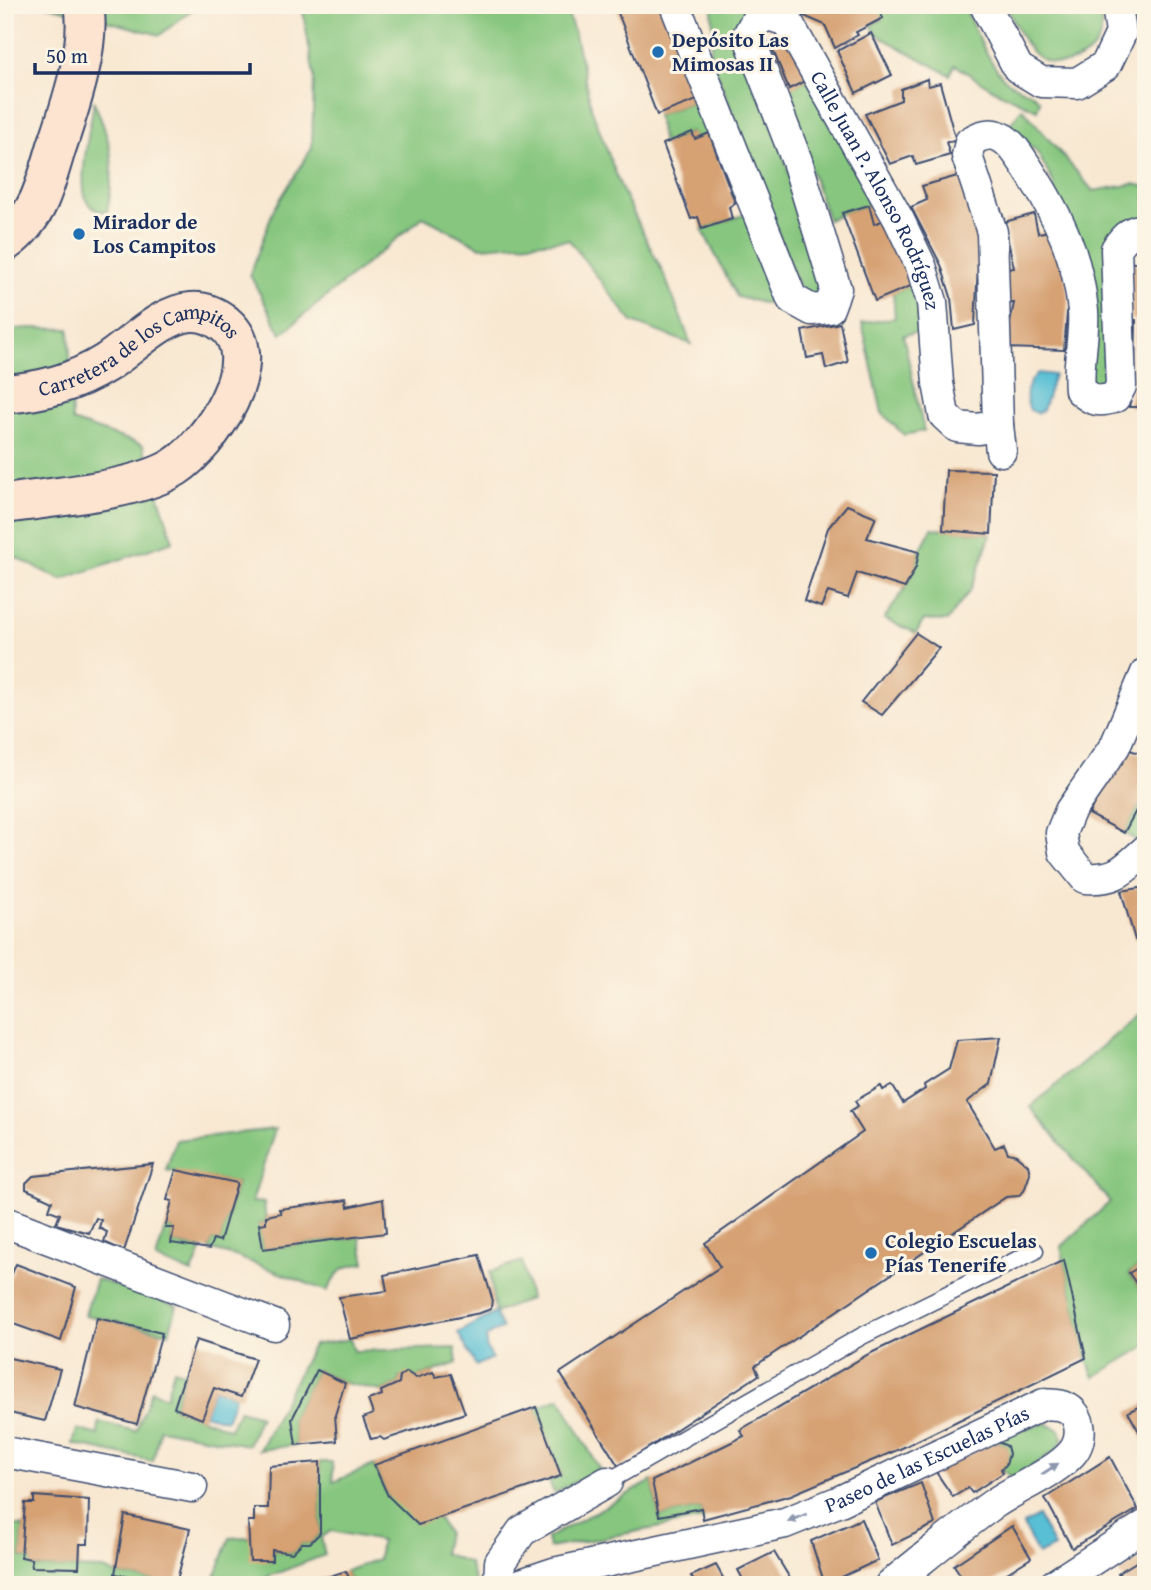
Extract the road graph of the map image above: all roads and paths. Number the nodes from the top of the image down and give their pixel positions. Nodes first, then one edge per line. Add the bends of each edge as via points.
1 (84, 5) edge
2 (675, 5) edge
3 (985, 5) edge
4 (1117, 5) edge
5 (1146, 230) edge
6 (5, 242) edge
7 (5, 394) edge
8 (5, 504) edge
9 (1146, 673) edge
10 (1146, 850) edge
11 (5, 1222) edge
12 (1035, 1251) dead end
13 (274, 1325) dead end
14 (5, 1452) edge
15 (607, 1482) joint
16 (192, 1487) dead end
17 (1146, 1525) edge
18 (499, 1585) edge
19 (518, 1585) edge
20 (890, 1585) edge
21 (1054, 1585) edge

1 - 6 main road via 86,27 74,92 48,176 38,202
2 - 5 street, Calle Juan P. Alonso Rodríguez via 792,299 812,310 830,308 836,289 797,161 748,35 755,22 768,15 787,21 920,266 932,302 944,415 957,427 1000,438 992,232 967,156 970,142 982,134 1011,143 1058,218 1073,258 1083,311 1080,390 1091,400 1115,397 1121,386 1116,249 1124,237
3 - 4 street via 1018,68 1041,82 1077,83 1106,65 1121,33
7 - 8 main road, Carretera de los Campitos via 59,386 81,377 178,314 203,313 216,318 235,334 239,347 240,375 234,390 192,454 177,466 145,481
9 - 10 street via 1115,746 1070,811 1061,833 1064,852 1085,878 1106,880
11 - 13 street
12 - 15 lane via 862,1336
14 - 16 street
15 - 18 street via 522,1531 500,1562
17 - 21 street
20 -> 19 street, Paseo de las Escuelas Pías via 992,1505 1073,1452 1079,1439 1074,1413 1063,1406 1044,1404 840,1501 785,1522

